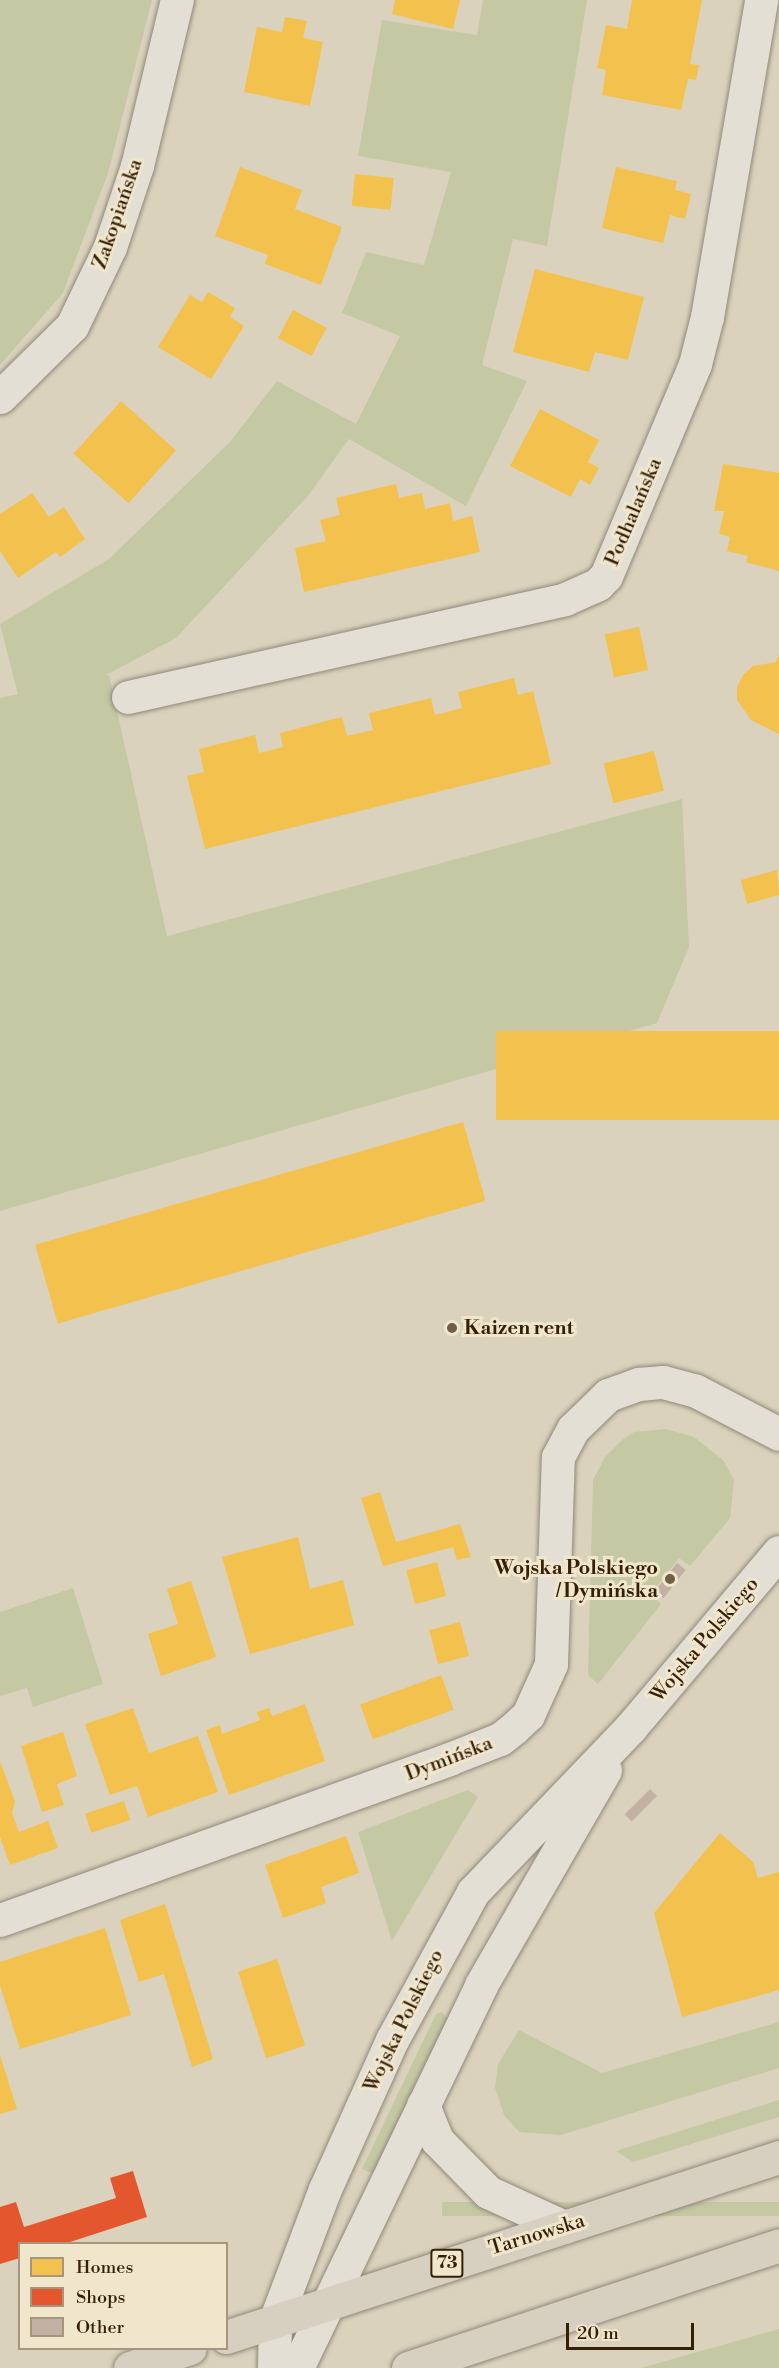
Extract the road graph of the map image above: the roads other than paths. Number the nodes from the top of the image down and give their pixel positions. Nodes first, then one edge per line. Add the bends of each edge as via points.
1 (177, 0) edge
2 (760, 0) edge
3 (0, 397) edge
4 (128, 698) dead end
5 (779, 1434) edge
6 (779, 1552) edge
7 (631, 1727) junction
8 (0, 1920) edge
9 (423, 2105) junction
10 (779, 2157) edge
11 (564, 2227) junction
12 (779, 2245) edge
13 (331, 2303) junction
14 (275, 2321) junction
15 (228, 2336) edge
16 (187, 2350) edge
17 (130, 2368) edge
18 (274, 2368) edge
19 (297, 2368) edge
20 (408, 2368) edge

1 - 3 street, Zakopiańska via 137,166 110,247 72,326
2 - 4 street, Podhalańska via 707,317 695,364 606,576 598,584 565,599
5 - 8 street, Dymińska via 696,1391 663,1382 639,1384 608,1395 573,1429 558,1457 551,1665 528,1715 514,1728 500,1739 449,1759
6 - 7 street, Wojska Polskiego
7 - 9 street, Wojska Polskiego via 481,1985
7 - 14 street, Wojska Polskiego via 473,1892 392,2040 325,2189
9 - 11 street via 437,2140 488,2192
9 - 13 street, Wojska Polskiego
10 - 11 main road, Tarnowska / 73
11 - 13 main road, Tarnowska / 73
12 - 20 main road
13 - 14 main road, Tarnowska / 73
13 - 19 street, Wojska Polskiego
14 - 15 main road, Tarnowska / 73
14 - 18 street, Wojska Polskiego
16 - 17 main road

